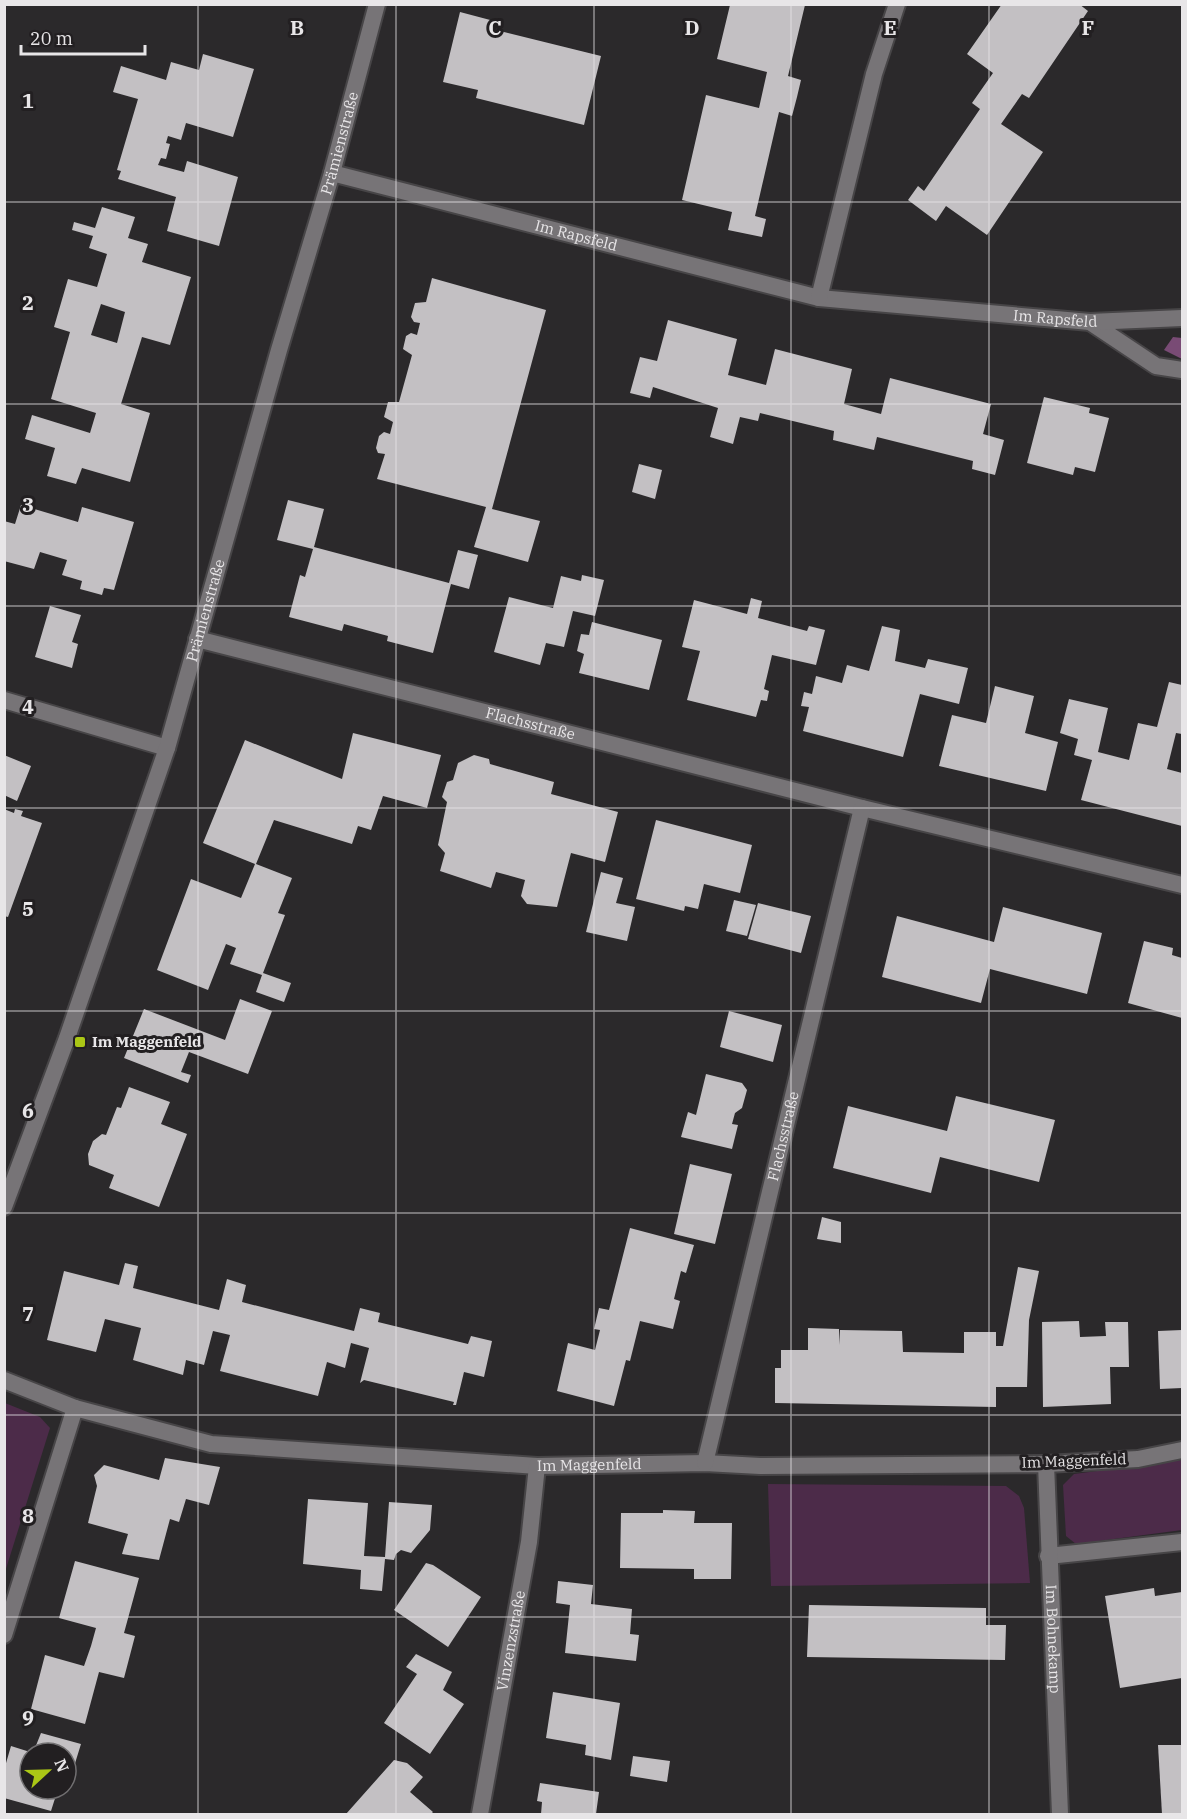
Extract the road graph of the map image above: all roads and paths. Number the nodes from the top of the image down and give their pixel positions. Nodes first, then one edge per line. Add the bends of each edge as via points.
1 (377, 4) edge
2 (897, 4) edge
3 (332, 173) junction
4 (819, 298) junction
5 (1182, 318) edge
6 (1090, 322) junction
7 (1182, 370) edge
8 (197, 639) junction
9 (4, 700) edge
10 (167, 748) junction
11 (862, 808) junction
12 (1182, 885) edge
13 (4, 1207) edge
14 (4, 1380) edge
15 (75, 1408) junction
16 (1182, 1450) edge
17 (705, 1463) junction
18 (1046, 1464) junction
19 (537, 1466) junction
20 (1182, 1542) edge
21 (1048, 1556) junction
22 (4, 1635) edge
23 (480, 1815) edge
24 (1060, 1815) edge

1 - 3 street, Prämienstraße
2 - 4 street via 874,74
3 - 4 street, Im Rapsfeld
3 - 8 street, Prämienstraße
4 - 6 street, Im Rapsfeld
5 - 6 street, Im Rapsfeld
6 - 7 street via 1156,366
8 - 10 street, Prämienstraße
8 - 11 street, Flachsstraße
9 - 10 street
10 - 13 street, Prämienstraße
11 - 12 street, Flachsstraße
11 - 17 street, Flachsstraße
14 - 15 street, Im Maggenfeld
15 - 19 street, Im Maggenfeld via 211,1444
15 - 22 street
16 - 18 street, Im Maggenfeld via 1138,1458
17 - 18 street, Im Maggenfeld
17 - 19 street, Im Maggenfeld
18 - 21 street, Im Bohnekamp
19 - 23 street, Vinzenzstraße via 529,1542
20 - 21 street
21 - 24 street, Im Bohnekamp

